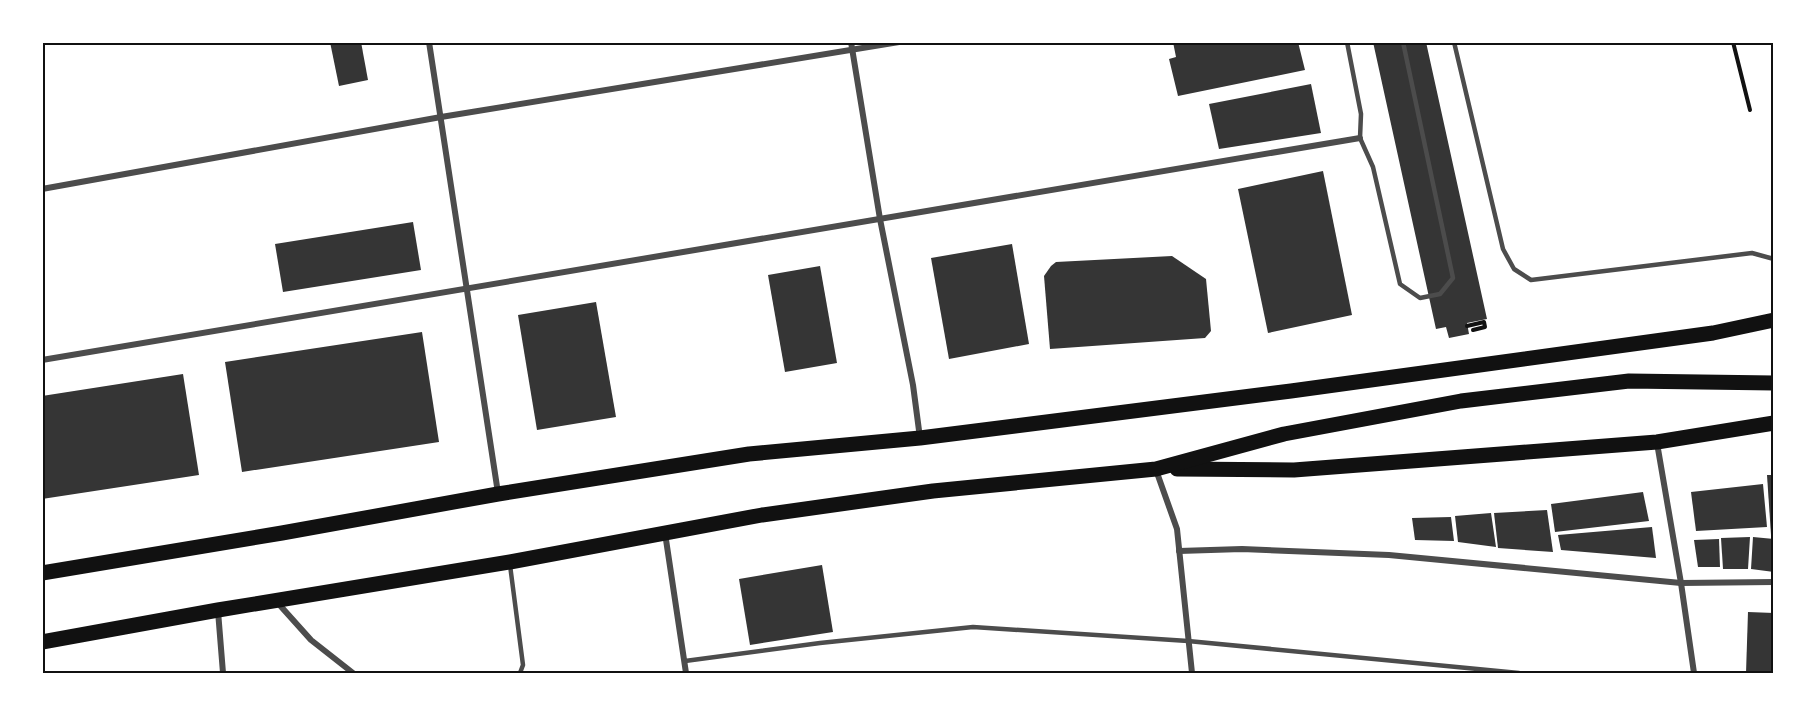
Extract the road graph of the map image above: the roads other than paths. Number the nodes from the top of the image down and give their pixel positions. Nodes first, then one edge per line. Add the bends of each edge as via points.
1 (429, 42) edge
2 (851, 42) edge
3 (899, 42) edge
4 (1347, 42) edge
5 (1402, 42) edge
6 (1454, 42) edge
7 (852, 51) junction
8 (441, 117) junction
9 (1360, 138) junction
10 (42, 189) edge
11 (880, 219) junction
12 (1774, 259) edge
13 (468, 289) junction
14 (1774, 320) edge
15 (42, 360) edge
16 (1774, 383) edge
17 (1774, 423) edge
18 (920, 438) junction
19 (1657, 442) junction
20 (1156, 469) junction
21 (498, 494) junction
22 (665, 533) junction
23 (1179, 550) junction
24 (510, 562) junction
25 (42, 573) edge
26 (1774, 582) edge
27 (1681, 583) junction
28 (276, 601) junction
29 (218, 610) junction
30 (1188, 640) junction
31 (42, 642) edge
32 (685, 661) junction
33 (223, 673) edge
34 (353, 673) edge
35 (520, 673) edge
36 (686, 673) edge
37 (1192, 673) edge
38 (1519, 673) edge
39 (1694, 673) edge

1 - 8 street
2 - 7 street
3 - 7 street
4 - 9 lane via 1360,114
5 - 9 lane via 1454,278 1440,294 1420,298 1400,284 1372,167
6 - 12 lane via 1503,249 1514,269 1531,280 1752,253
7 - 8 street
7 - 11 street
8 - 10 street
8 - 13 street
9 - 11 street
11 - 13 street
11 - 18 street
13 - 15 street
13 - 21 street
14 - 18 main road via 1713,333
16 - 20 main road via 1629,381 1461,401 1284,434
17 - 19 main road
18 - 21 main road via 749,454
19 - 20 main road via 1294,470
19 - 27 street
20 - 22 main road via 933,491
20 - 23 street via 1177,529
21 - 25 main road
22 - 24 main road
22 - 32 street
23 - 27 street via 1389,555
23 - 30 street
24 - 28 main road
24 - 35 lane via 523,665
26 - 27 street
27 - 39 street
28 - 29 main road
28 - 34 street via 311,640
29 - 31 main road
29 - 33 street
30 - 32 lane via 973,627
30 - 37 street
30 - 38 lane
32 - 36 street

